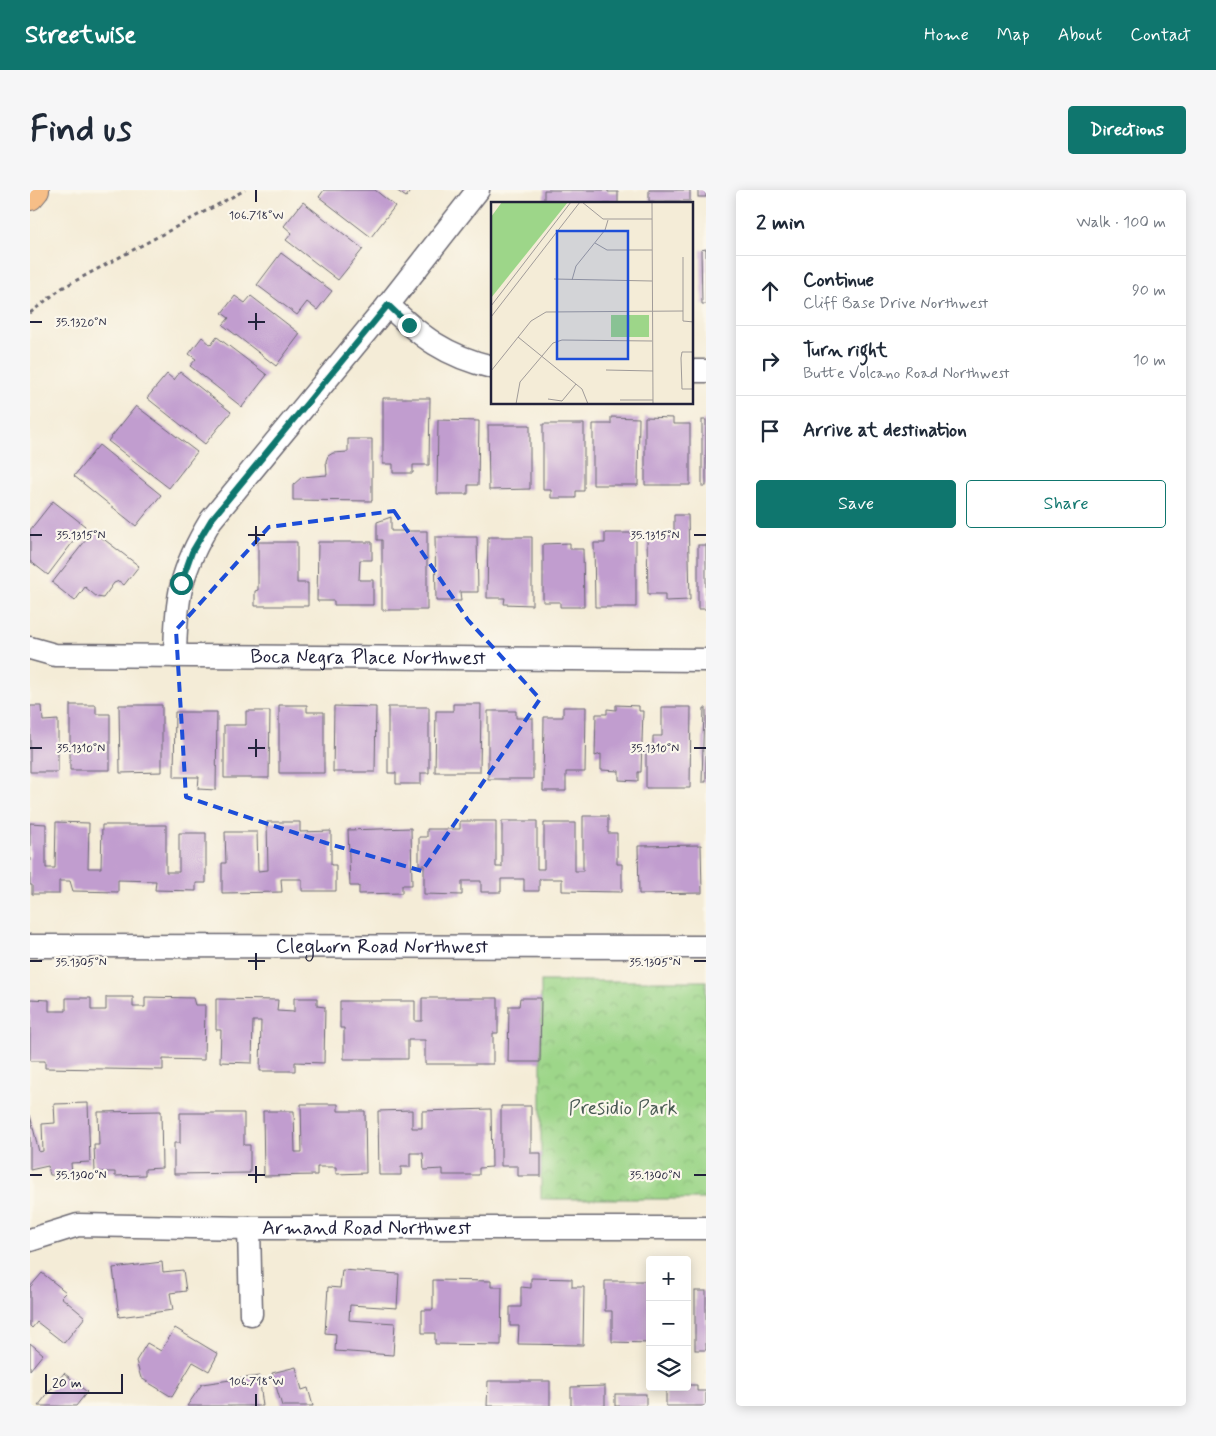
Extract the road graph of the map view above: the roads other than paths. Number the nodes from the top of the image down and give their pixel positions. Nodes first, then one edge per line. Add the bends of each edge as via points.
1 (35, 190) edge
2 (478, 190) edge
3 (30, 196) edge
4 (388, 305) junction
5 (491, 367) edge
6 (30, 648) edge
7 (175, 656) junction
8 (706, 660) edge
9 (30, 946) edge
10 (706, 947) edge
11 (249, 1228) junction
12 (706, 1228) edge
13 (30, 1240) edge
14 (251, 1314) dead end

1 - 3 main road
2 - 4 street
4 - 5 street via 440,349
4 - 7 street via 211,520 192,552 181,583 175,615
6 - 7 street, Boca Negra Place Northwest via 54,655
7 - 8 street, Boca Negra Place Northwest
9 - 10 street, Cleghorn Road Northwest
11 - 12 street, Armand Road Northwest
11 - 13 street, Armand Road Northwest via 78,1225
11 - 14 street

